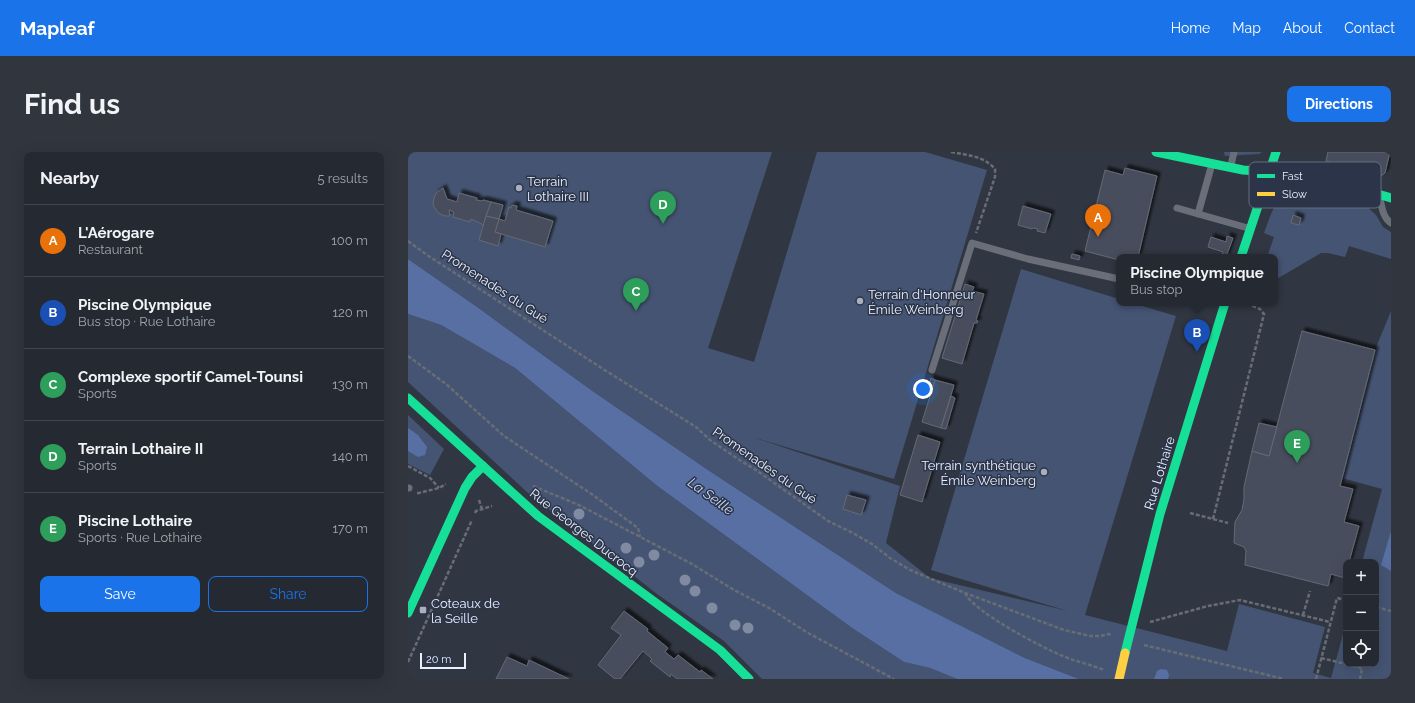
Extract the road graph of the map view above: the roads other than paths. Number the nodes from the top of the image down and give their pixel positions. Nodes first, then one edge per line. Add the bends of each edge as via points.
1 (1156, 152) edge
2 (1234, 152) edge
3 (1276, 152) edge
4 (1212, 160) junction
5 (1272, 162) edge
6 (1230, 167) junction
7 (1249, 170) edge
8 (1381, 195) edge
9 (1391, 198) edge
10 (1381, 202) edge
11 (1177, 208) dead end
12 (1257, 208) edge
13 (1198, 214) junction
14 (1391, 224) edge
15 (1250, 229) junction
16 (1242, 254) edge
17 (1116, 278) edge
18 (1224, 306) edge
19 (932, 370) dead end
20 (408, 398) edge
21 (483, 466) junction
22 (408, 614) edge
23 (749, 679) edge
24 (1119, 679) edge

1 - 4 street
2 - 6 lane
3 - 5 street
4 - 6 street
4 - 13 lane
6 - 7 street
8 - 9 street
10 - 14 lane via 1384,214
11 - 13 lane
12 - 15 street
13 - 15 lane
15 - 16 street
17 - 19 lane via 1028,259 972,243
18 - 24 street, Rue Lothaire, bridge via 1155,534
20 - 21 street, Rue Georges Ducrocq
21 - 22 street via 472,476 465,488
21 - 23 street, Rue Georges Ducrocq via 548,524 720,650

